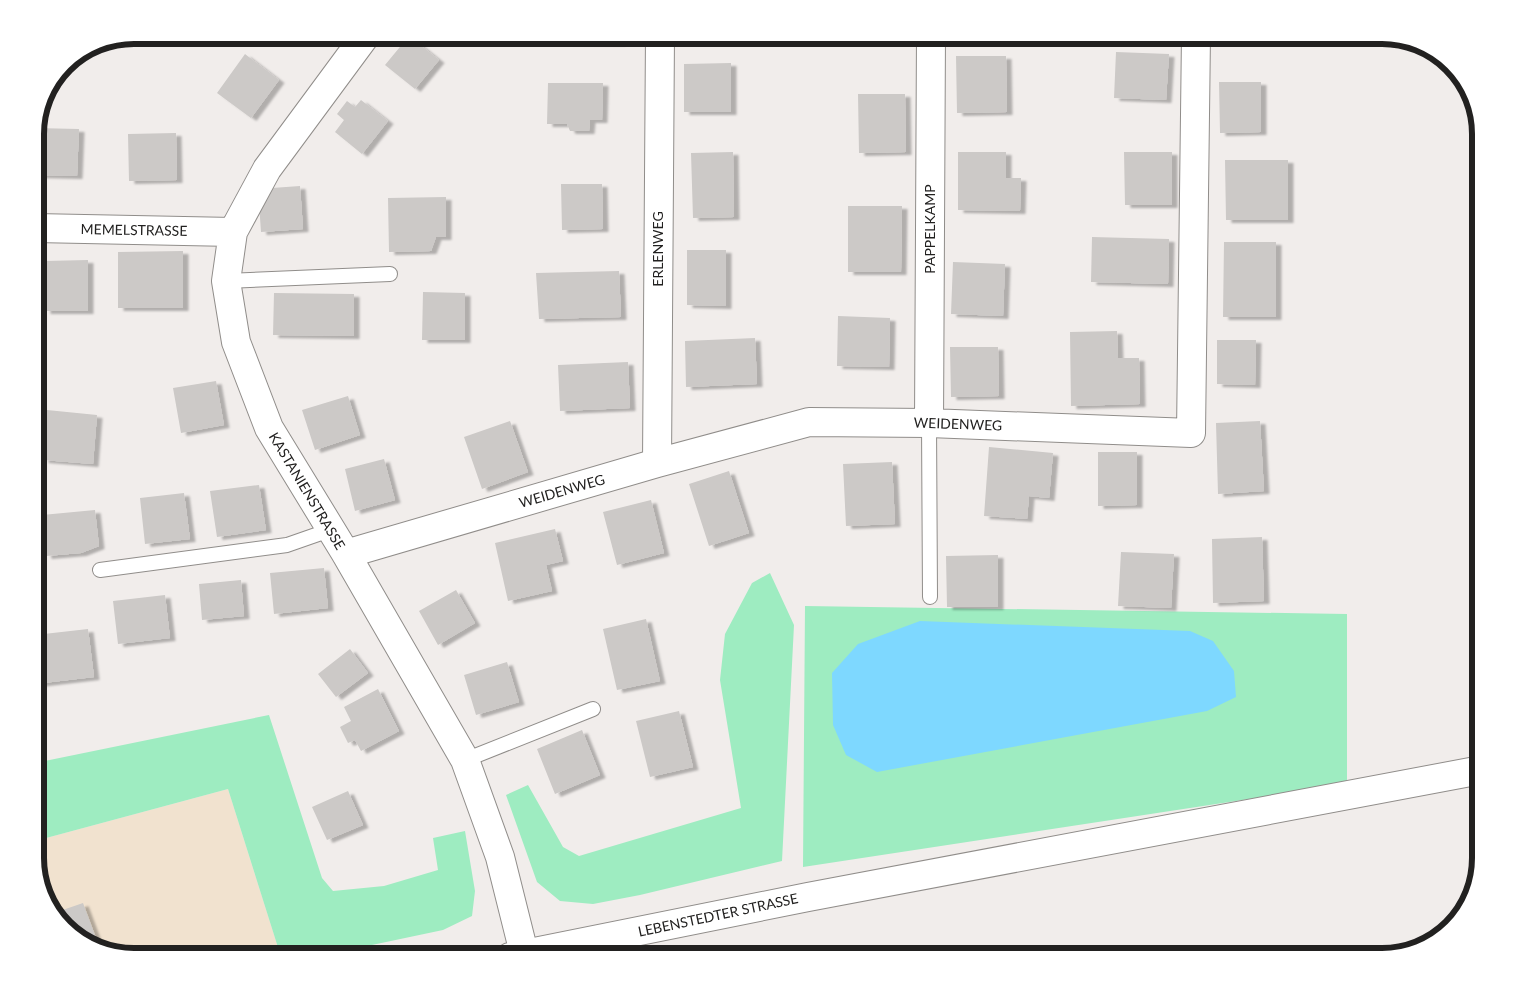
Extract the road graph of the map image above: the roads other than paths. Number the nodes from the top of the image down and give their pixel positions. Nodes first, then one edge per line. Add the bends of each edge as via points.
1 (359, 44) edge
2 (660, 44) edge
3 (931, 44) edge
4 (1196, 44) edge
5 (44, 228) edge
6 (233, 232) junction
7 (390, 274) dead end
8 (226, 281) junction
9 (929, 423) junction
10 (657, 463) junction
11 (330, 530) junction
12 (346, 554) junction
13 (100, 570) dead end
14 (930, 597) dead end
15 (593, 709) dead end
16 (465, 760) junction
17 (1472, 772) edge
18 (518, 948) edge
19 (559, 948) edge

1 - 6 street, KASTANIENSTRASSE via 267,169
2 - 10 street, ERLENWEG
3 - 9 street, PAPPELKAMP
4 - 9 street, WEIDENWEG via 1191,433
5 - 6 street, MEMELSTRASSE
6 - 8 street, KASTANIENSTRASSE
7 - 8 lane
8 - 11 street, KASTANIENSTRASSE via 236,342 269,428
9 - 10 street, WEIDENWEG via 809,422
9 - 14 lane
10 - 12 street, WEIDENWEG
11 - 12 street, KASTANIENSTRASSE
11 - 13 lane via 287,545
12 - 16 street, KASTANIENSTRASSE
15 - 16 lane
16 - 18 street, KASTANIENSTRASSE via 500,857
17 - 19 street, LEBENSTEDTER STRASSE via 808,897

